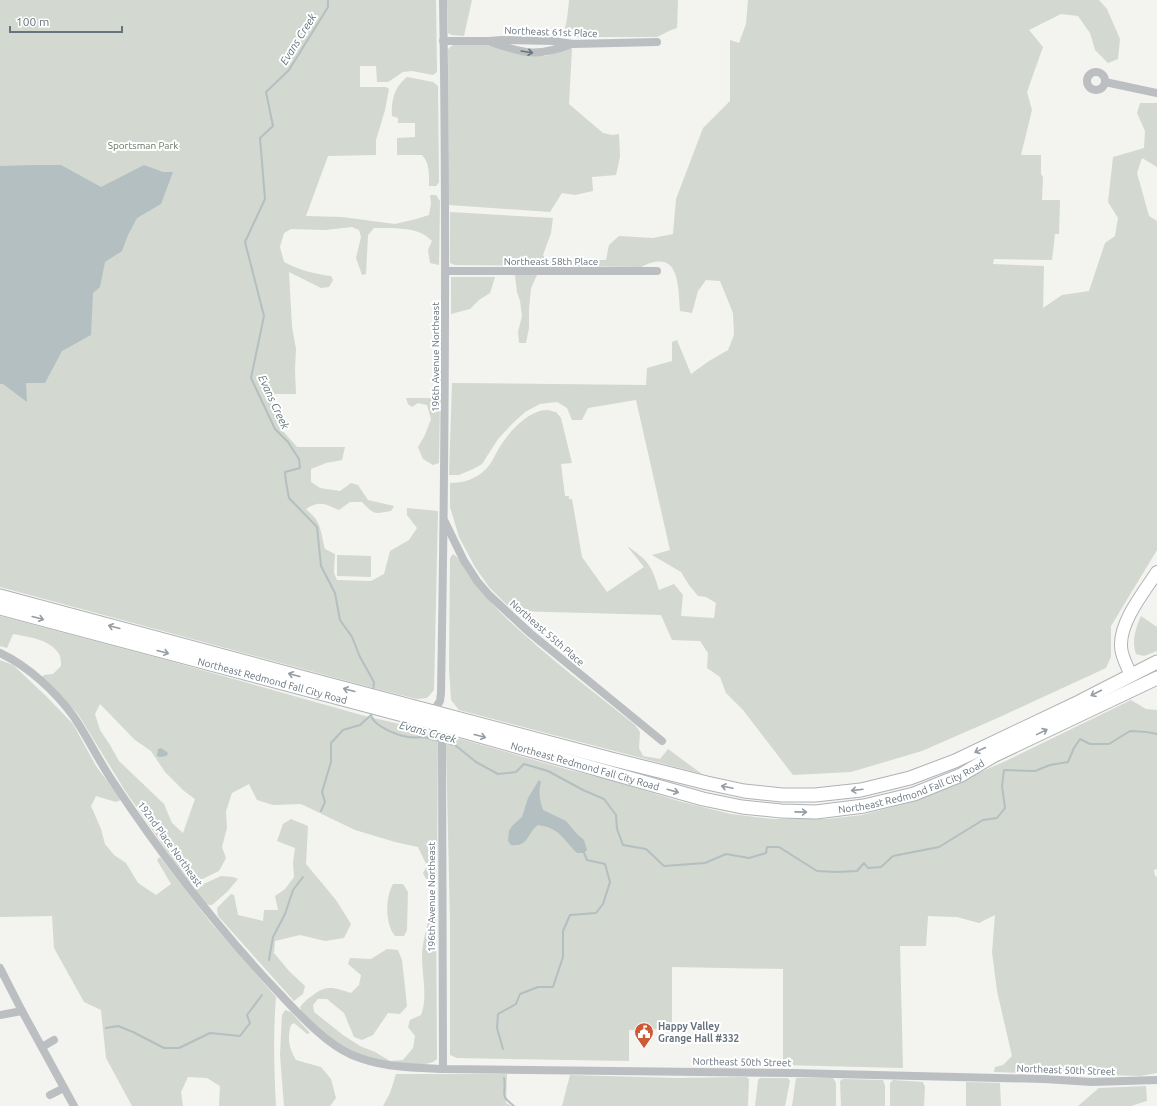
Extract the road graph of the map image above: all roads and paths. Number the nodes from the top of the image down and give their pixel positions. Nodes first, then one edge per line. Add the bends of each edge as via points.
1 (443, 0) edge
2 (443, 41) junction
3 (489, 41) junction
4 (657, 42) dead end
5 (573, 44) junction
6 (1105, 82) dead end
7 (1157, 93) edge
8 (446, 271) junction
9 (657, 271) dead end
10 (444, 519) junction
11 (1157, 572) edge
12 (0, 596) edge
13 (0, 608) edge
14 (0, 653) edge
15 (1157, 662) edge
16 (1131, 675) junction
17 (1157, 678) edge
18 (1137, 687) junction
19 (365, 700) junction
20 (389, 706) junction
21 (433, 712) junction
22 (416, 719) junction
23 (462, 720) junction
24 (444, 737) junction
25 (662, 741) dead end
26 (0, 968) edge
27 (22, 1011) junction
28 (0, 1015) edge
29 (54, 1040) dead end
30 (331, 1043) joint
31 (42, 1047) junction
32 (442, 1069) junction
33 (1157, 1080) edge
34 (64, 1088) junction
35 (50, 1095) dead end
36 (74, 1106) edge

1 - 2 street, 196th Avenue Northeast
2 - 3 street, Northeast 61st Place
2 - 8 street, 196th Avenue Northeast
3 - 5 street, Northeast 61st Place via 553,41
3 -> 5 street via 531,53 546,52
4 - 5 street, Northeast 61st Place
6 - 7 street
8 - 9 street, Northeast 58th Place
8 - 10 street, 196th Avenue Northeast
10 - 21 street, 196th Avenue Northeast via 441,693 440,701
10 - 25 street, Northeast 55th Place via 464,561 489,595 530,633
11 - 16 street via 1122,632 1120,646
19 -> 12 main road, Northeast Redmond Fall City Road
13 -> 19 main road, Northeast Redmond Fall City Road
14 - 30 street, 192nd Place Northeast via 37,678 73,716 113,781 197,900 260,974 297,1013
15 - 16 main road, Northeast Redmond Fall City Road
16 - 18 main road
16 -> 23 main road, Northeast Redmond Fall City Road via 955,761 910,778 868,788 815,795 782,795 714,785
17 - 18 main road, Northeast Redmond Fall City Road
24 -> 18 main road, Northeast Redmond Fall City Road via 742,807 816,812 864,806 914,794 961,775 993,756
19 - 20 main road, Northeast Redmond Fall City Road
20 - 21 main road, Northeast Redmond Fall City Road
20 - 22 main road, Northeast Redmond Fall City Road
21 - 22 main road
21 - 23 main road, Northeast Redmond Fall City Road
22 - 24 main road, Northeast Redmond Fall City Road
23 - 24 main road via 454,723
24 - 32 street, 196th Avenue Northeast
26 - 27 street
27 - 28 street
27 - 31 street
29 - 31 street
30 - 32 street, Northeast 50th Street via 371,1062 389,1066
31 - 34 street
32 - 33 street, Northeast 50th Street via 793,1073 1092,1082
34 - 35 street
34 - 36 street

